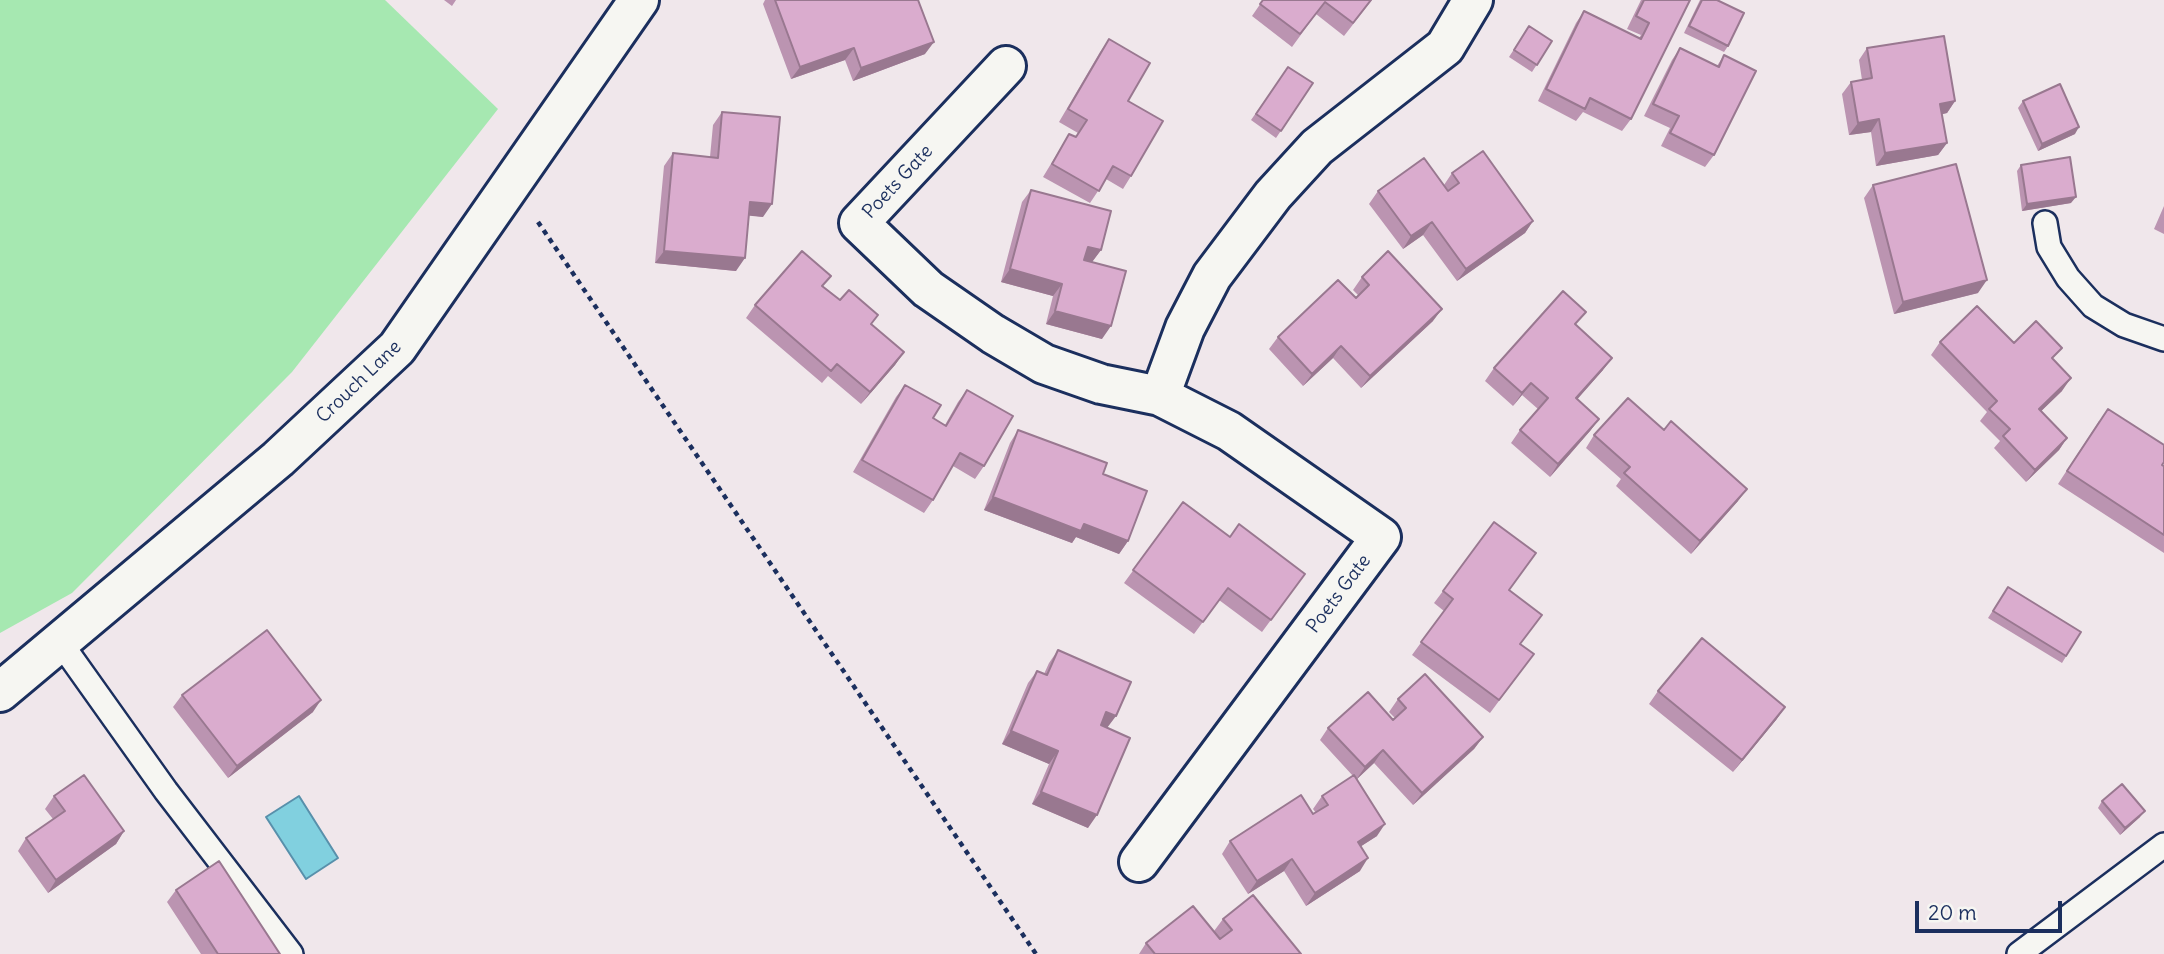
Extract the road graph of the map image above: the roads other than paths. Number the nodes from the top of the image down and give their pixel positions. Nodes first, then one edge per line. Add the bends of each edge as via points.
1 (639, 0) edge
2 (1473, 0) edge
3 (1006, 66) dead end
4 (2045, 223) dead end
5 (2164, 339) edge
6 (1160, 396) junction
7 (60, 642) junction
8 (0, 692) edge
9 (2164, 845) edge
10 (1139, 862) dead end
11 (291, 954) edge
12 (2019, 954) edge

1 - 7 street, Crouch Lane via 397,348 278,459
2 - 6 street via 1445,47 1317,147 1273,195 1212,276 1185,328
3 - 6 street, Poets Gate via 859,222 928,289 1044,364 1101,384
4 - 5 lane via 2049,247 2093,306 2124,325
6 - 10 street, Poets Gate via 1229,431 1381,537
7 - 8 street, Crouch Lane
7 - 11 lane via 166,792
9 - 12 lane

